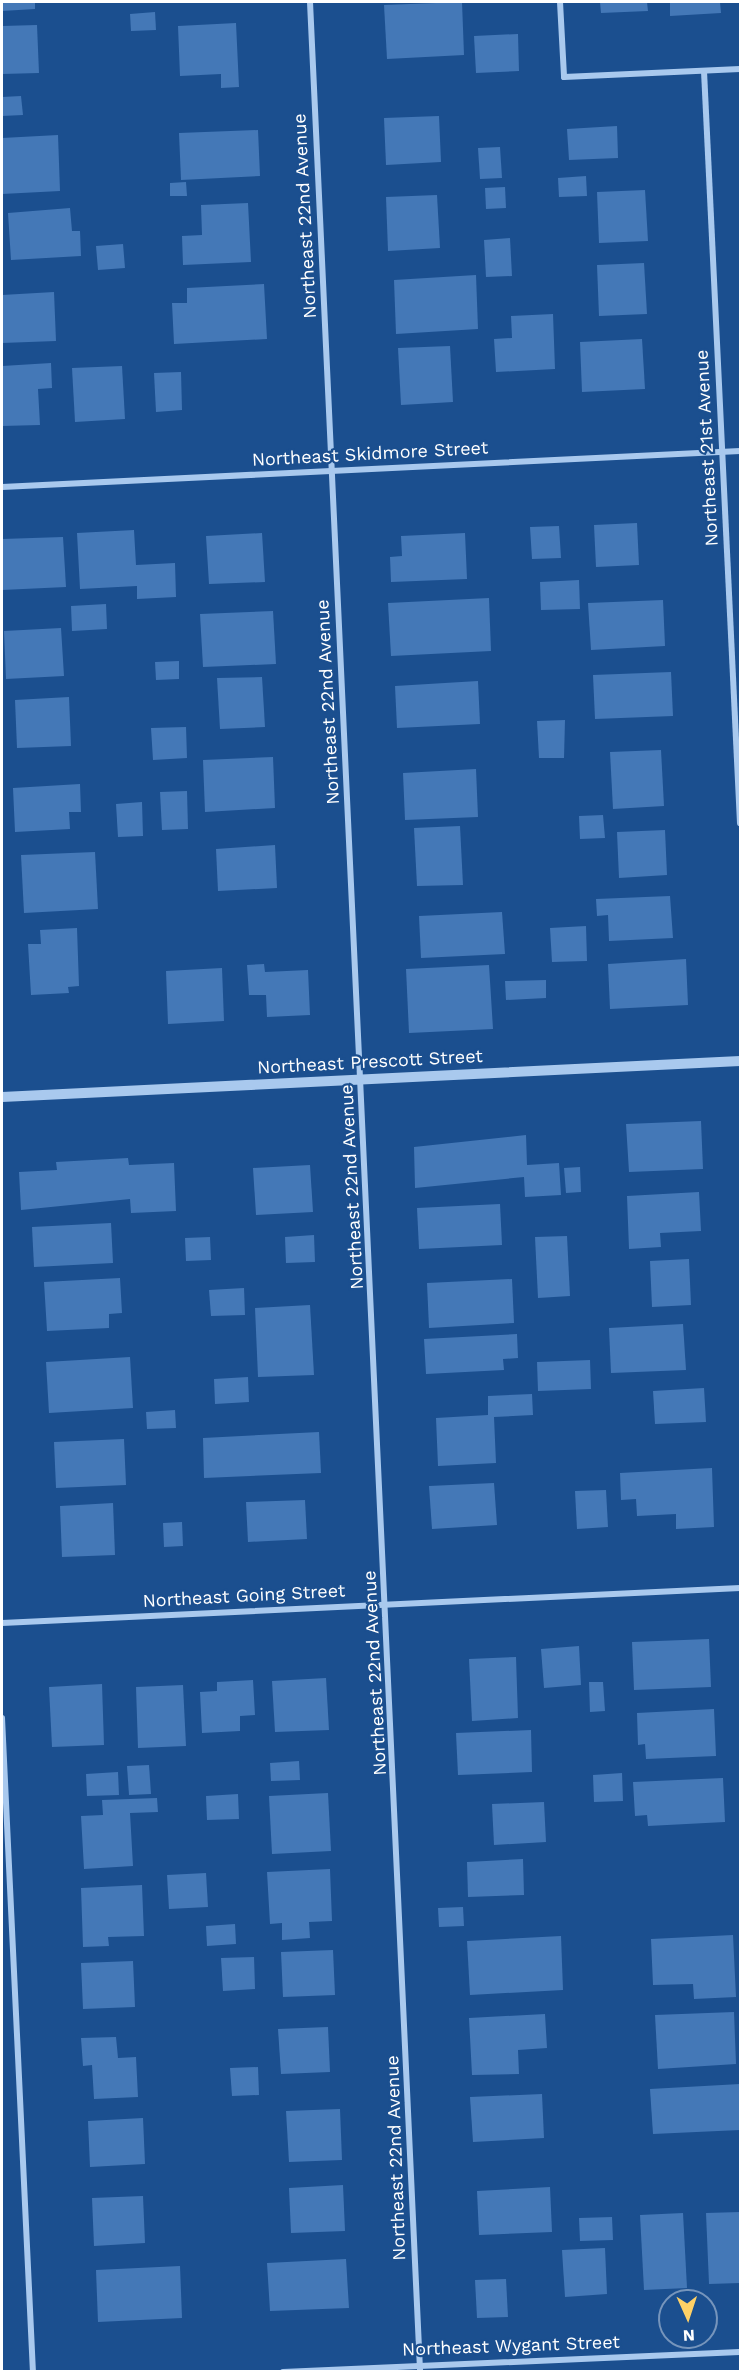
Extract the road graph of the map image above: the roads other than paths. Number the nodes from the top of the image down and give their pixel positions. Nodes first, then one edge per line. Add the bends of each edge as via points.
1 (310, 2) edge
2 (560, 2) edge
3 (741, 69) edge
4 (704, 70) junction
5 (741, 451) edge
6 (723, 452) junction
7 (332, 471) junction
8 (2, 487) edge
9 (741, 824) edge
10 (741, 1061) edge
11 (363, 1079) junction
12 (2, 1097) edge
13 (741, 1588) edge
14 (387, 1604) junction
15 (2, 1623) edge
16 (2, 1718) edge
17 (741, 2352) edge
18 (420, 2368) edge
19 (33, 2372) edge
20 (283, 2372) edge

1 - 7 street, Northeast 22nd Avenue
2 - 4 street via 564,77
3 - 4 street
4 - 6 street, Northeast 21st Avenue
5 - 6 street, Northeast Skidmore Street
6 - 7 street, Northeast Skidmore Street
6 - 9 street, Northeast 21st Avenue
7 - 8 street, Northeast Skidmore Street
7 - 11 street, Northeast 22nd Avenue
10 - 11 street, Northeast Prescott Street
11 - 12 street, Northeast Prescott Street
11 - 14 street, Northeast 22nd Avenue
13 - 14 street, Northeast Going Street
14 - 15 street, Northeast Going Street
14 - 18 street, Northeast 22nd Avenue
16 - 19 street
17 - 18 street, Northeast Wygant Street
18 - 20 street, Northeast Wygant Street

